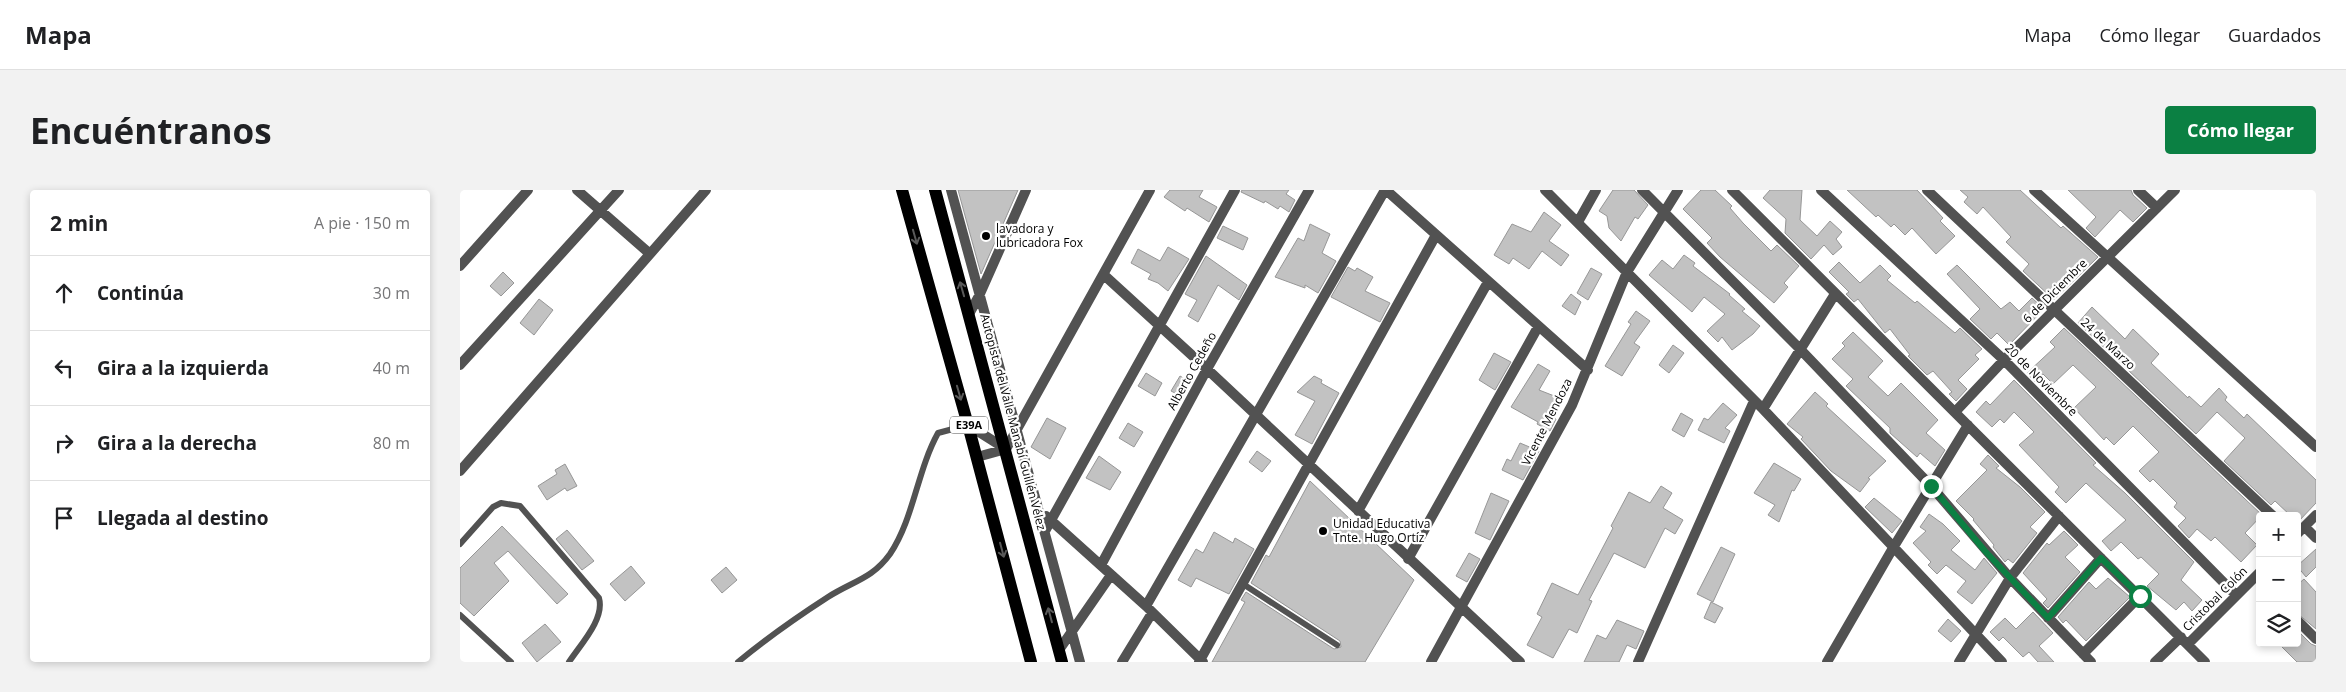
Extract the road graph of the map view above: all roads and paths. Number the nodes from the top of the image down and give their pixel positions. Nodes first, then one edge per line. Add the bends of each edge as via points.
1 (528, 190) edge
2 (577, 190) edge
3 (619, 190) edge
4 (706, 190) edge
5 (902, 190) edge
6 (935, 190) edge
7 (951, 190) edge
8 (1026, 190) edge
9 (1150, 190) edge
10 (1235, 190) edge
11 (1309, 190) edge
12 (1385, 190) edge
13 (1545, 190) edge
14 (1596, 190) edge
15 (1642, 190) edge
16 (1678, 190) edge
17 (1732, 190) edge
18 (1821, 190) edge
19 (1927, 190) edge
20 (2034, 190) edge
21 (2138, 190) edge
22 (2175, 190) edge
23 (2157, 208) junction
24 (600, 211) junction
25 (1665, 212) junction
26 (1578, 222) junction
27 (1436, 235) junction
28 (649, 253) junction
29 (2107, 258) junction
30 (460, 266) edge
31 (1627, 272) junction
32 (1104, 275) junction
33 (1488, 282) junction
34 (1835, 294) junction
35 (980, 296) junction
36 (2053, 310) junction
37 (969, 314) junction
38 (1159, 325) junction
39 (1538, 326) junction
40 (1799, 348) junction
41 (2004, 360) junction
42 (460, 365) edge
43 (1207, 369) junction
44 (1588, 370) junction
45 (1754, 401) junction
46 (1763, 409) junction
47 (1955, 412) junction
48 (1257, 415) junction
49 (968, 425) junction
50 (1968, 425) junction
51 (1016, 431) junction
52 (2316, 447) edge
53 (1006, 449) junction
54 (977, 458) junction
55 (1308, 464) junction
56 (461, 466) edge
57 (1931, 486) junction
58 (1039, 510) junction
59 (1358, 512) junction
60 (2270, 512) edge
61 (2059, 516) junction
62 (2316, 516) edge
63 (1050, 520) junction
64 (2301, 530) edge
65 (1045, 531) junction
66 (2316, 538) edge
67 (460, 544) edge
68 (1893, 548) junction
69 (2101, 558) junction
70 (1408, 559) junction
71 (1101, 566) junction
72 (1111, 575) junction
73 (2010, 578) junction
74 (2256, 579) edge
75 (1243, 584) junction
76 (2236, 595) junction
77 (2140, 596) junction
78 (1461, 608) junction
79 (1149, 609) junction
80 (460, 615) edge
81 (2048, 618) junction
82 (2301, 624) edge
83 (1072, 630) junction
84 (1975, 635) junction
85 (2316, 639) edge
86 (2184, 641) junction
87 (1337, 644) dead end
88 (2083, 654) junction
89 (1061, 656) edge
90 (1081, 661) edge
91 (1201, 661) edge
92 (511, 662) edge
93 (569, 662) edge
94 (738, 662) edge
95 (1031, 662) edge
96 (1122, 662) edge
97 (1431, 662) edge
98 (1520, 662) edge
99 (1638, 662) edge
100 (1827, 662) edge
101 (1959, 662) edge
102 (2002, 662) edge
103 (2092, 662) edge
104 (2155, 662) edge
105 (2205, 662) edge

1 - 30 street
2 - 24 street
3 - 24 street
4 - 28 street
5 -> 49 main road, E39A
37 -> 6 main road, Autopista del Valle Manabí Guillén Vélez / E39A
7 - 35 street
8 - 35 street
9 - 32 street
10 - 38 street
11 - 43 street, Alberto Cedeño
12 - 27 street
12 - 48 street
13 - 26 street
14 - 26 street
15 - 25 street
16 - 25 street, Vicente Mendoza
17 - 34 street
18 - 41 street, 20 de Noviembre
19 - 36 street, 24 de Marzo
20 - 29 street
21 - 23 street
22 - 23 street, 6 de Diciembre
23 - 29 street, 6 de Diciembre
24 - 28 street
24 - 42 street
25 - 31 street, Vicente Mendoza
25 - 40 street
26 - 31 street
27 - 33 street
27 - 55 street
28 - 56 street
29 - 36 street, 6 de Diciembre
29 - 52 street
31 - 44 street, Vicente Mendoza
31 - 45 street
32 - 38 street
32 - 51 street
33 - 39 street
33 - 59 street
34 - 40 street
34 - 47 street
35 - 37 street
35 - 51 street
36 - 41 street, 6 de Diciembre
36 - 60 street, 24 de Marzo
37 - 53 main road, Autopista del Valle Manabí Guillén Vélez / E39A
38 - 43 street
38 - 63 street
39 - 44 street
39 - 70 street
40 - 46 street
40 - 57 street
41 - 47 street, 6 de Diciembre
41 - 76 street, 20 de Noviembre
43 - 48 street
43 - 71 street, Alberto Cedeño
44 - 78 street, Vicente Mendoza
45 - 46 street
45 - 99 street
46 - 68 street
47 - 50 street
48 - 55 street
48 - 79 street
49 - 53 street
49 - 54 main road, E39A
49 - 94 lane via 938,433 900,536 876,571 779,628
50 - 57 street
50 - 61 street
51 - 53 street
51 - 58 street
53 - 54 street
89 -> 53 main road, Autopista del Valle Manabí Guillén Vélez / E39A
54 -> 95 main road, E39A
55 - 59 street
55 - 75 street
57 - 68 street
57 - 73 street
58 - 63 street
58 - 65 street
59 - 70 street
61 - 69 street
61 - 73 street
62 - 64 street
63 - 65 street
63 - 71 street
64 - 66 street
65 - 83 street
67 - 93 lane via 493,507 501,503 520,506 599,598 599,616
68 - 84 street
68 - 100 street
69 - 77 street
69 - 81 street
70 - 78 street
71 - 72 street
72 - 79 street
72 - 83 street
73 - 81 street
73 - 84 street
74 - 76 street, Cristobal Colón
75 - 87 lane
75 - 91 street
76 - 86 street, Cristobal Colón
77 - 86 street
77 - 88 street
78 - 97 street, Vicente Mendoza
78 - 98 street
79 - 91 street
79 - 96 street
80 - 92 lane
81 - 88 street
82 - 85 street
83 - 89 street
83 - 90 street
84 - 101 street
84 - 102 street
86 - 104 street, Cristobal Colón
86 - 105 street
88 - 103 street

